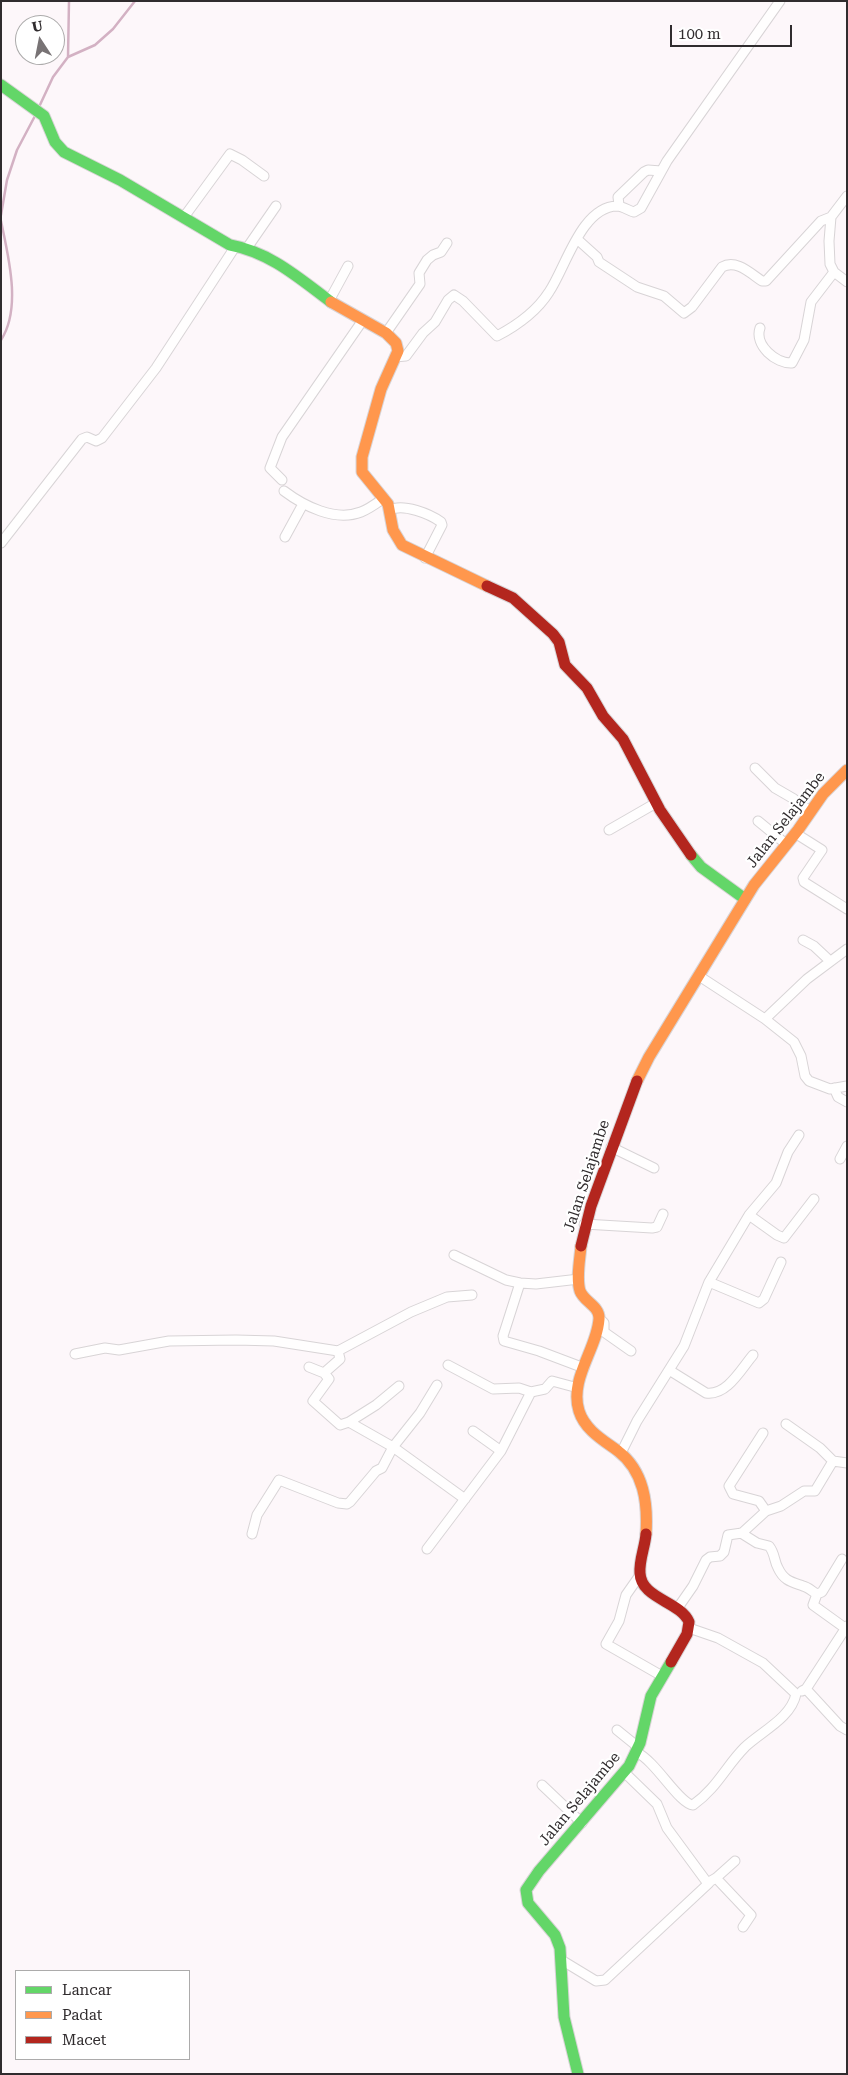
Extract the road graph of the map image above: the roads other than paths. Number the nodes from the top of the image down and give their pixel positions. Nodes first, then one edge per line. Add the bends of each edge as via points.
1 (780, 1) edge
2 (1, 85) edge
3 (662, 171) junction
4 (264, 176) dead end
5 (847, 196) edge
6 (619, 205) junction
7 (276, 206) dead end
8 (184, 217) junction
9 (831, 218) junction
10 (577, 239) junction
11 (447, 243) dead end
12 (241, 247) junction
13 (348, 266) dead end
14 (834, 272) junction
15 (847, 282) edge
16 (329, 301) junction
17 (363, 320) junction
18 (760, 328) dead end
19 (386, 332) junction
20 (395, 357) junction
21 (282, 480) dead end
22 (284, 491) dead end
23 (384, 498) junction
24 (303, 504) junction
25 (390, 510) junction
26 (285, 537) dead end
27 (1, 543) edge
28 (425, 558) junction
29 (754, 768) dead end
30 (847, 770) edge
31 (656, 803) junction
32 (810, 812) junction
33 (758, 821) dead end
34 (609, 830) dead end
35 (795, 833) junction
36 (786, 844) junction
37 (745, 899) junction
38 (847, 909) edge
39 (802, 940) dead end
40 (847, 949) edge
41 (830, 961) junction
42 (699, 976) junction
43 (765, 1019) junction
44 (847, 1086) edge
45 (834, 1088) junction
46 (847, 1102) edge
47 (799, 1135) dead end
48 (847, 1146) edge
49 (611, 1147) junction
50 (840, 1159) dead end
51 (654, 1168) dead end
52 (814, 1199) dead end
53 (662, 1214) dead end
54 (749, 1215) junction
55 (584, 1224) junction
56 (454, 1255) dead end
57 (781, 1262) dead end
58 (579, 1279) junction
59 (709, 1282) junction
60 (520, 1283) junction
61 (472, 1295) dead end
62 (599, 1320) junction
63 (338, 1351) junction
64 (630, 1351) dead end
65 (75, 1354) dead end
66 (753, 1355) dead end
67 (448, 1365) dead end
68 (309, 1367) dead end
69 (584, 1368) junction
70 (669, 1370) junction
71 (324, 1373) junction
72 (437, 1385) dead end
73 (399, 1386) dead end
74 (578, 1388) junction
75 (531, 1392) junction
76 (349, 1422) junction
77 (786, 1424) dead end
78 (473, 1431) dead end
79 (763, 1433) dead end
80 (393, 1446) junction
81 (501, 1451) junction
82 (621, 1453) junction
83 (833, 1461) junction
84 (847, 1463) edge
85 (465, 1499) junction
86 (766, 1511) junction
87 (741, 1533) junction
88 (252, 1534) dead end
89 (427, 1550) dead end
90 (842, 1559) dead end
91 (640, 1576) junction
92 (817, 1594) junction
93 (677, 1609) junction
94 (846, 1627) edge
95 (689, 1628) junction
96 (662, 1676) junction
97 (806, 1689) junction
98 (796, 1694) junction
99 (617, 1730) dead end
100 (847, 1730) edge
101 (637, 1750) junction
102 (624, 1772) junction
103 (542, 1786) dead end
104 (582, 1823) junction
105 (735, 1861) dead end
106 (712, 1880) junction
107 (742, 1926) dead end
108 (563, 1961) junction
109 (578, 2074) edge

1 - 3 street
2 - 8 street via 44,116 55,142 64,152
3 - 6 street via 644,172 618,197
3 - 6 street via 641,208 632,212
4 - 8 street via 230,154
5 - 9 street
6 - 10 street via 592,216
7 - 12 street
8 - 12 street
9 - 10 street via 821,221 766,281 737,264 722,267 684,313 664,296 637,287 601,263
9 - 14 street via 829,256
10 - 20 street via 550,292 533,311 500,334 494,335 454,295 406,356
11 - 19 street via 441,252 433,254 419,273 420,284
12 - 16 street via 280,264
12 - 27 street via 149,378 100,441 87,437 82,439
13 - 16 street
14 - 15 street
14 - 18 street via 811,302 804,340 792,363 783,362 764,349
16 - 17 street
17 - 19 street
17 - 21 street via 282,437 270,468
19 - 20 street via 397,346
20 - 23 street via 381,389 360,463 364,477
22 - 24 street
23 - 24 street via 362,512 352,514 329,513
23 - 25 street
24 - 26 street
25 - 28 street via 398,541
25 - 28 street via 396,507 420,512 441,522
28 - 31 street via 513,598 554,634 565,666 588,688 603,716 619,733
29 - 32 street via 775,788
30 - 32 street, Jalan Selajambe
31 - 34 street
31 - 37 street via 701,867
32 - 35 street, Jalan Selajambe
33 - 36 street
35 - 36 street, Jalan Selajambe
35 - 38 street via 822,850 804,882
36 - 37 street, Jalan Selajambe
37 - 42 street, Jalan Selajambe
39 - 41 street
40 - 41 street
41 - 43 street
42 - 43 street
42 - 49 street, Jalan Selajambe via 644,1066
43 - 45 street via 794,1042 809,1081 823,1088
44 - 45 street
45 - 46 street via 838,1097
47 - 54 street via 788,1152 776,1183
48 - 50 street
49 - 51 street
49 - 55 street, Jalan Selajambe
52 - 54 street via 784,1238
53 - 55 street via 657,1227 652,1228
54 - 59 street
55 - 58 street, Jalan Selajambe
56 - 60 street via 506,1280
57 - 59 street via 759,1304
58 - 60 street
58 - 62 street, Jalan Selajambe via 582,1296 598,1310
59 - 70 street via 684,1346
60 - 69 street via 504,1341
61 - 63 street via 447,1298 411,1312
62 - 64 street via 604,1324 604,1332
62 - 69 street
63 - 65 street via 274,1341 236,1340 169,1341
63 - 71 street via 340,1359
66 - 70 street via 723,1390 711,1394
67 - 75 street via 493,1389 519,1388
68 - 71 street
69 - 74 street
70 - 82 street
71 - 76 street via 329,1381 315,1396 314,1404 339,1425
72 - 80 street via 420,1413
73 - 76 street
74 - 75 street via 552,1381 545,1389
74 - 82 street via 577,1402 582,1418 598,1437
75 - 81 street
76 - 80 street
77 - 83 street
78 - 81 street
79 - 86 street via 728,1486 733,1494 759,1501
80 - 85 street
80 - 88 street via 382,1468 347,1504 326,1499 282,1480 277,1481 257,1515
81 - 85 street
82 - 91 street via 636,1469 642,1490 646,1541
83 - 84 street
83 - 86 street via 815,1491 804,1491 781,1506
85 - 89 street
86 - 87 street
87 - 92 street via 769,1546 778,1569 788,1581
87 - 93 street via 728,1535 724,1552 706,1560
90 - 92 street via 822,1592
91 - 93 street via 647,1588
91 - 96 street via 626,1594 618,1621 606,1644
92 - 94 street via 813,1605
93 - 95 street via 688,1619
94 - 97 street
95 - 96 street, Jalan Selajambe
95 - 98 street via 723,1641 763,1663
96 - 101 street, Jalan Selajambe via 649,1700
97 - 98 street
97 - 100 street via 837,1724
98 - 101 street via 788,1711 745,1747 716,1786 693,1805 685,1802 650,1760
99 - 101 street
101 - 102 street, Jalan Selajambe
102 - 104 street, Jalan Selajambe
102 - 106 street via 657,1804 667,1828
103 - 104 street
104 - 108 street, Jalan Selajambe via 539,1871 526,1893 528,1903 557,1939
105 - 106 street
106 - 107 street via 751,1914
106 - 108 street via 605,1980 596,1981
108 - 109 street, Jalan Selajambe via 562,2007

